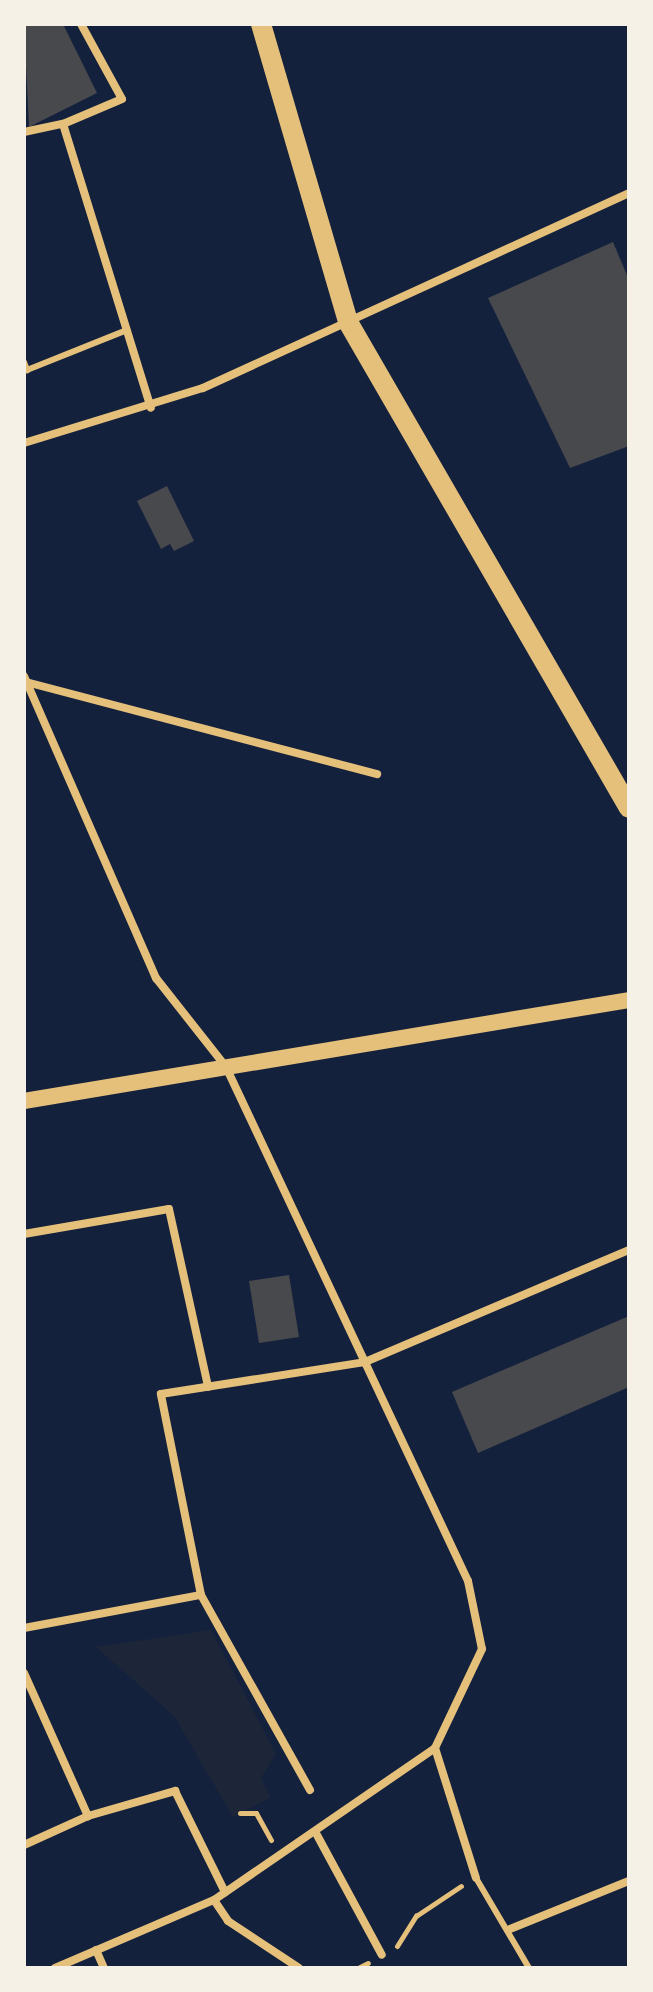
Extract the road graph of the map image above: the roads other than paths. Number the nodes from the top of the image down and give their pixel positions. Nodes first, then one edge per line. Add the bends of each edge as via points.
1 (81, 24) edge
2 (261, 24) edge
3 (63, 124) junction
4 (24, 132) edge
5 (629, 193) edge
6 (348, 322) junction
7 (127, 330) junction
8 (24, 362) edge
9 (151, 408) junction
10 (24, 443) edge
11 (25, 679) edge
12 (377, 774) dead end
13 (629, 808) edge
14 (629, 1000) edge
15 (226, 1067) junction
16 (24, 1101) edge
17 (24, 1234) edge
18 (629, 1250) edge
19 (365, 1362) junction
20 (208, 1387) junction
21 (201, 1595) junction
22 (24, 1628) edge
23 (24, 1673) edge
24 (435, 1748) junction
25 (310, 1790) dead end
26 (88, 1816) junction
27 (317, 1835) junction
28 (24, 1845) edge
29 (476, 1878) joint
30 (629, 1881) edge
31 (225, 1892) junction
32 (214, 1900) junction
33 (510, 1929) junction
34 (96, 1950) junction
35 (382, 1955) road end
36 (55, 1968) edge
37 (104, 1968) edge
38 (299, 1968) edge
39 (529, 1968) edge

1 - 3 street via 122,99
2 - 6 main road
3 - 4 street
3 - 7 street
5 - 6 street
6 - 9 street
6 - 13 main road
7 - 8 lane via 27,370
7 - 9 street
9 - 10 street
11 - 12 street
11 - 15 street via 156,978
14 - 15 main road
15 - 16 main road
15 - 19 street
17 - 20 street via 169,1209
18 - 19 street
19 - 20 street
19 - 24 street via 468,1581 482,1649
20 - 21 street via 161,1394
21 - 22 street
21 - 25 street
23 - 26 street
24 - 27 street
24 - 29 street
26 - 28 street
26 - 31 street via 175,1791
27 - 31 street
27 - 35 street
29 - 33 lane
30 - 33 street
31 - 32 street
32 - 34 street
32 - 38 street via 228,1921
33 - 39 lane
34 - 36 street
34 - 37 street

